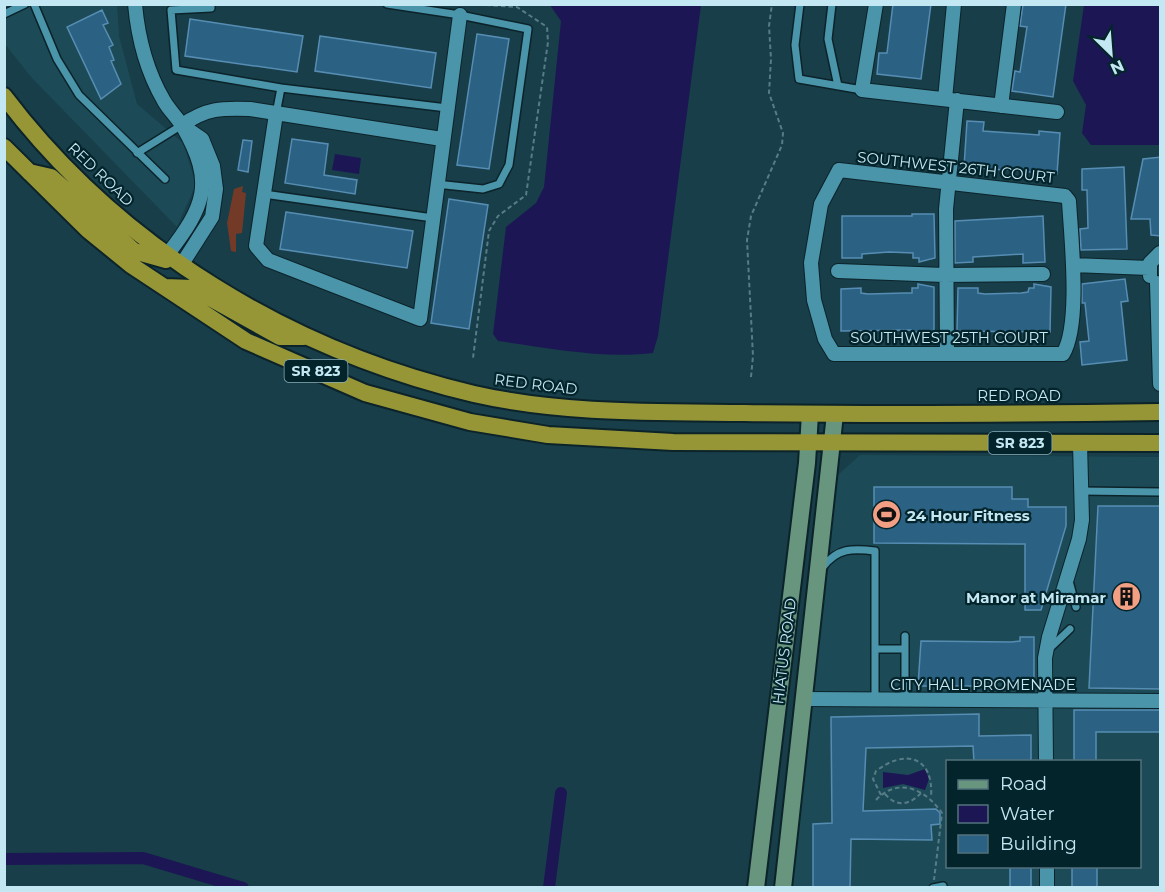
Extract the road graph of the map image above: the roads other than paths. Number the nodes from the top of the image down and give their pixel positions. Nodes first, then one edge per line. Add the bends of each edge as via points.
1 (25, 4) edge
2 (34, 4) edge
3 (135, 4) edge
4 (211, 4) edge
5 (387, 4) edge
6 (800, 4) edge
7 (832, 4) edge
8 (876, 4) edge
9 (954, 4) edge
10 (1014, 4) edge
11 (4, 14) edge
12 (460, 15) junction
13 (838, 86) junction
14 (281, 88) junction
15 (862, 90) junction
16 (4, 96) edge
17 (951, 100) junction
18 (1001, 106) junction
19 (447, 108) junction
20 (1057, 112) dead end
21 (276, 114) junction
22 (182, 125) junction
23 (442, 139) junction
24 (4, 147) edge
25 (137, 153) junction
26 (29, 172) junction
27 (165, 179) dead end
28 (950, 183) junction
29 (436, 184) junction
30 (264, 194) junction
31 (432, 218) junction
32 (1161, 253) edge
33 (167, 255) junction
34 (182, 264) junction
35 (1073, 265) junction
36 (1149, 268) junction
37 (838, 271) dead end
38 (1043, 274) dead end
39 (944, 275) junction
40 (1159, 284) edge
41 (164, 286) junction
42 (310, 337) junction
43 (834, 354) joint
44 (947, 354) junction
45 (1161, 384) edge
46 (1161, 412) edge
47 (810, 414) junction
48 (835, 414) junction
49 (808, 441) junction
50 (834, 442) junction
51 (1080, 443) junction
52 (1161, 443) edge
53 (1081, 491) junction
54 (1161, 492) edge
55 (820, 571) junction
56 (1068, 576) junction
57 (1076, 607) dead end
58 (1071, 629) dead end
59 (905, 636) dead end
60 (875, 649) junction
61 (904, 649) junction
62 (1047, 651) junction
63 (805, 699) junction
64 (874, 700) junction
65 (905, 700) junction
66 (1161, 701) edge
67 (1045, 702) junction
68 (1046, 760) edge
69 (1047, 868) edge
70 (943, 886) edge
71 (933, 887) edge
72 (756, 888) edge
73 (783, 888) edge
74 (1047, 888) edge

1 - 11 lane
2 - 25 lane via 57,59 79,95
3 - 22 street via 153,82
4 - 14 lane via 211,8 171,10 176,70
5 - 12 lane
6 - 13 lane via 795,45 799,79
7 - 13 lane via 828,39
8 - 15 street
9 - 17 street
10 - 18 street
12 - 19 street
12 - 29 lane via 528,28 510,165 499,184 483,189
13 - 15 lane
14 - 19 lane
14 - 21 lane
15 - 17 street
16 - 33 highway, RED ROAD / SR 823 via 33,133 109,208
17 - 18 street
17 - 28 street
18 - 20 street
19 - 23 street
21 - 22 street via 224,108 201,112
21 - 23 street
21 - 30 street
22 - 25 lane
22 - 33 street via 201,168 203,191 194,218
22 - 34 street via 202,139 213,166 216,189 212,217
23 - 29 street
24 - 26 highway, SR 823
25 - 27 lane
26 - 34 highway via 51,177 134,251
26 - 41 highway, SR 823 via 88,230
28 - 35 street, SOUTHWEST 26TH COURT via 1065,196
28 - 39 street
28 - 43 street, SOUTHWEST 26TH COURT via 839,170 821,204 811,263 814,300 825,339
29 - 31 street
30 - 31 lane
30 - 31 street via 256,246 268,260 420,319
32 - 36 street via 1152,259
33 - 34 highway, RED ROAD / SR 823
34 - 42 highway, RED ROAD / SR 823 via 255,312
35 - 36 street
35 - 44 street, SOUTHWEST 25TH COURT via 1070,342 1063,354
36 - 40 street via 1151,277
37 - 39 street
38 - 39 street
39 - 44 street
40 - 45 street
41 - 42 highway via 192,288 280,337
41 - 49 highway, SR 823 via 246,341 365,393 470,422 548,435 673,442
42 - 47 highway, RED ROAD / SR 823 via 371,364 475,394 549,407
43 - 44 street, SOUTHWEST 25TH COURT
46 - 48 highway, RED ROAD / SR 823
47 - 48 highway, RED ROAD / SR 823
47 - 49 main road, HIATUS ROAD
48 - 50 main road, HIATUS ROAD
49 - 50 highway, SR 823
49 - 72 main road, HIATUS ROAD
50 - 51 highway, SR 823
50 - 55 main road, HIATUS ROAD
51 - 52 highway, SR 823
51 - 53 street
53 - 54 lane
53 - 56 street via 1079,539
55 - 60 lane via 837,552 875,551
55 - 63 main road, HIATUS ROAD
56 - 57 lane
56 - 62 street
58 - 62 lane
59 - 61 lane
60 - 61 lane
60 - 64 lane
61 - 65 lane
62 - 67 street
63 - 64 street, CITY HALL PROMENADE
63 - 73 main road, HIATUS ROAD
64 - 65 street, CITY HALL PROMENADE
65 - 67 street, CITY HALL PROMENADE
66 - 67 street, CITY HALL PROMENADE
67 - 68 street
69 - 74 street
70 - 71 lane

